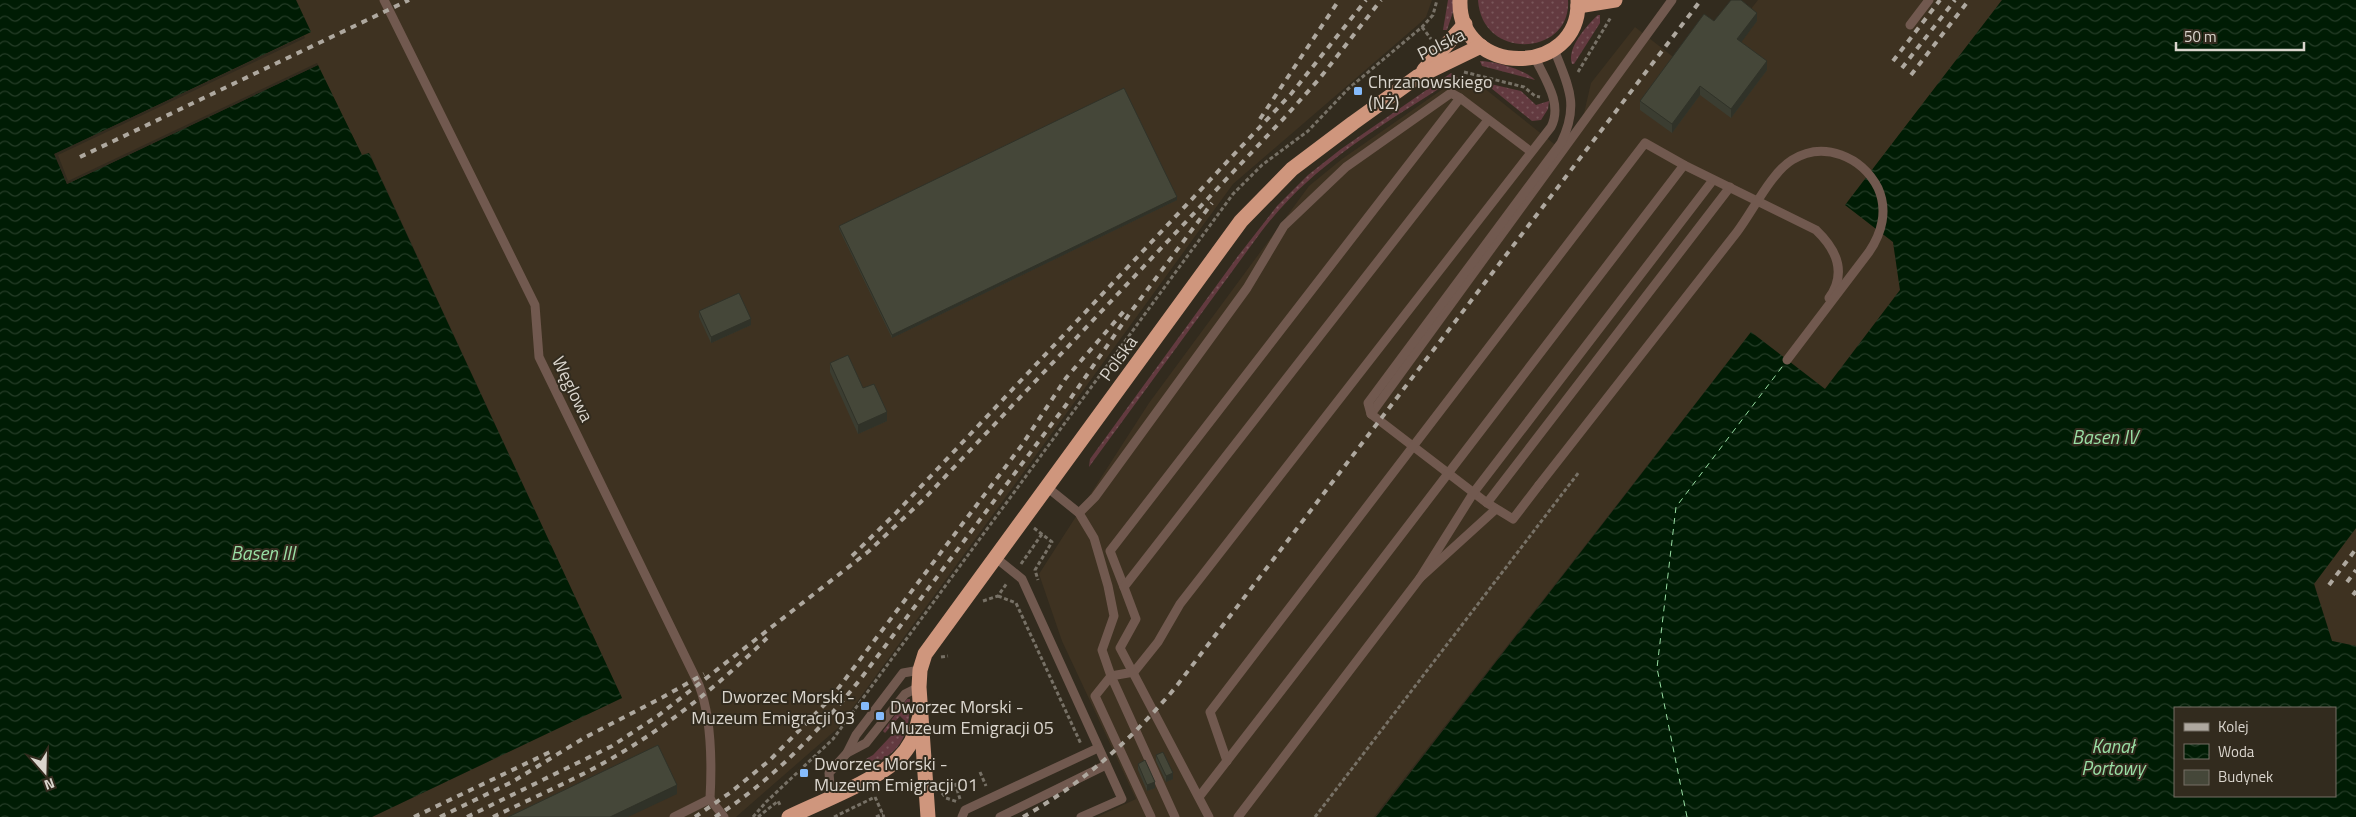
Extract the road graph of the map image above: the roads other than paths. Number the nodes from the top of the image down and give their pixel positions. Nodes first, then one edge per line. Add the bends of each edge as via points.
1 (384, 0) edge
2 (1460, 0) edge
3 (1672, 0) edge
4 (1929, 0) edge
5 (1578, 3) edge
6 (1615, 4) edge
7 (1465, 24) junction
8 (1910, 25) dead end
9 (1480, 46) junction
10 (1554, 48) junction
11 (1535, 58) junction
12 (1417, 77) junction
13 (1460, 98) junction
14 (1488, 120) junction
15 (1530, 151) junction
16 (1684, 165) junction
17 (1714, 180) junction
18 (1730, 187) junction
19 (1371, 414) junction
20 (1414, 447) junction
21 (1448, 473) junction
22 (1048, 488) junction
23 (1474, 492) junction
24 (1487, 503) junction
25 (1496, 509) junction
26 (1079, 513) junction
27 (996, 558) junction
28 (1420, 578) junction
29 (1124, 588) junction
30 (920, 670) junction
31 (1134, 672) junction
32 (1110, 676) junction
33 (919, 688) junction
34 (921, 712) junction
35 (1098, 748) junction
36 (847, 753) junction
37 (1228, 761) junction
38 (1106, 765) junction
39 (1199, 796) junction
40 (831, 797) junction
41 (710, 799) junction
42 (674, 817) edge
43 (724, 817) edge
44 (789, 817) edge
45 (928, 817) edge
46 (962, 817) edge
47 (1000, 817) edge
48 (1081, 817) edge
49 (1151, 817) edge
50 (1175, 817) edge
51 (1209, 817) edge
52 (1238, 817) edge

1 - 41 lane, Węglowa via 535,305 539,357 703,696 711,768
2 - 7 highway
3 - 19 lane
4 - 8 lane
5 - 6 highway
5 - 10 highway via 1574,22 1566,37
7 - 9 highway
7 - 12 highway, Polska
9 - 11 highway via 1497,56 1516,60
9 - 12 highway, Polska
10 - 11 highway
10 - 19 lane via 1571,99 1570,122 1564,137 1369,398
11 - 15 lane via 1556,104 1556,112 1551,127
12 - 22 highway, Polska via 1292,170 1257,203
13 - 14 lane
13 - 26 lane via 1451,93 1346,167 1284,226 1247,288 1095,497
13 - 29 lane via 1110,551
14 - 15 lane
14 - 29 lane
15 - 31 lane via 1180,604 1158,642
16 - 17 lane
16 - 20 lane via 1644,143
16 - 21 lane
17 - 18 lane
17 - 23 lane
18 - 24 lane
18 - 25 lane, bridge via 1816,230 1827,240 1838,260 1839,279 1835,290 1787,360 1878,239 1883,208 1880,194 1864,167 1851,158 1821,151 1806,153 1792,160 1781,169 1742,226 1513,519
19 - 20 lane
20 - 21 lane
20 - 37 lane via 1210,712
21 - 23 lane
21 - 37 lane
22 - 26 lane
22 - 27 highway, Polska
23 - 24 lane
23 - 28 lane
24 - 25 lane
25 - 28 lane
26 - 32 lane via 1094,538 1114,616 1102,650
27 - 30 highway, Polska via 925,654
27 - 35 lane via 1022,579
28 - 52 lane
29 - 31 lane via 1136,619 1120,648
30 - 33 highway, Polska
30 - 36 lane via 903,673 856,735
31 - 32 lane
31 - 39 lane
32 - 49 lane via 1095,696
32 - 50 lane
33 - 34 highway, Polska
33 - 36 lane via 905,694 866,743
34 - 40 highway, Polska via 916,731 898,759 884,770
34 - 45 highway, Polska
35 - 38 lane
35 - 46 lane via 965,810
36 - 40 lane via 829,773
37 - 39 lane
38 - 47 lane
38 - 48 lane via 1122,799
39 - 51 lane
40 - 44 highway, Polska
41 - 42 lane
41 - 43 lane

